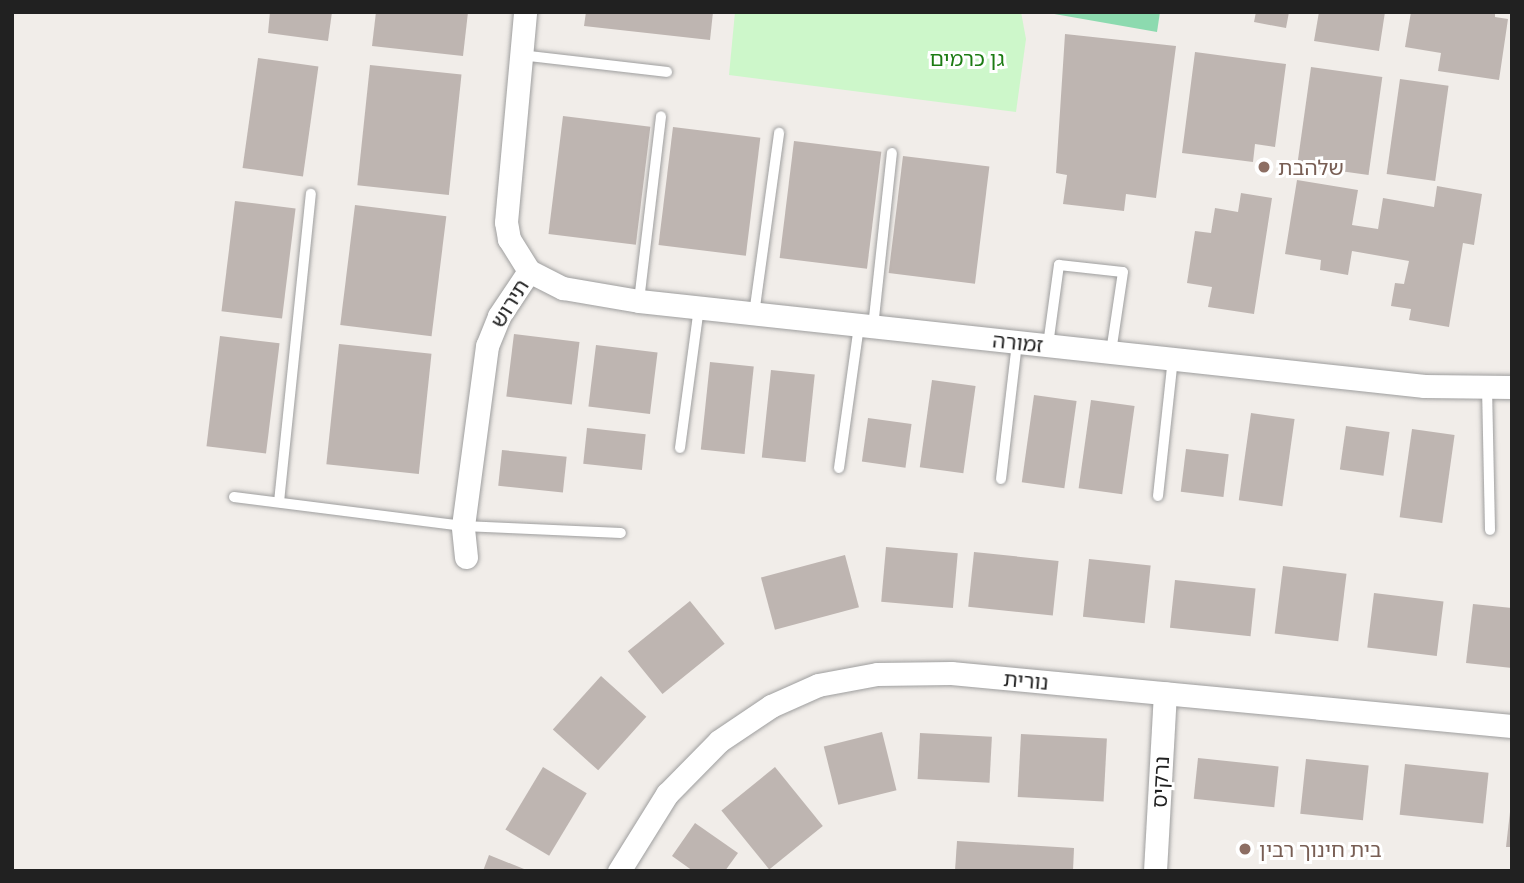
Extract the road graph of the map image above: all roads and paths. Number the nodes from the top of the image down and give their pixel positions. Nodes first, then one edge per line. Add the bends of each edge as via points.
1 (525, 12) edge
2 (521, 55) junction
3 (667, 72) dead end
4 (661, 116) dead end
5 (779, 133) dead end
6 (892, 153) dead end
7 (311, 194) dead end
8 (529, 271) junction
9 (639, 301) junction
10 (699, 308) junction
11 (754, 313) junction
12 (866, 326) junction
13 (1017, 342) junction
14 (1048, 345) junction
15 (1111, 352) junction
16 (1173, 359) junction
17 (1487, 387) junction
18 (1512, 387) edge
19 (680, 448) dead end
20 (839, 468) dead end
21 (1001, 479) dead end
22 (1157, 496) dead end
23 (234, 497) dead end
24 (279, 502) junction
25 (463, 526) junction
26 (1490, 530) dead end
27 (621, 533) dead end
28 (466, 556) dead end
29 (1166, 693) junction
30 (1512, 726) edge
31 (619, 871) edge
32 (1155, 871) edge

1 - 2 street, תירוש
2 - 3 lane
2 - 8 street, תירוש via 506,222 509,239
4 - 9 lane
5 - 11 lane
6 - 12 lane
7 - 24 lane
8 - 9 street, זמורה via 563,288
8 - 25 street, תירוש via 499,316 487,346
9 - 10 street, זמורה
10 - 11 street, זמורה
10 - 19 lane
11 - 12 street, זמורה
12 - 13 street, זמורה
12 - 20 lane
13 - 14 street, זמורה
13 - 21 lane
14 - 15 street, זמורה
14 - 15 lane via 1059,265 1123,272
15 - 16 street, זמורה
16 - 17 street, זמורה via 1424,386
16 - 22 lane
17 - 18 street, זמורה
17 - 26 lane
23 - 24 lane
24 - 25 lane
25 - 27 lane
25 - 28 street, תירוש
29 - 30 street, נורית
29 - 31 street, נורית via 951,673 877,674 818,685 771,706 719,741 667,794
29 - 32 street, נרקיס

